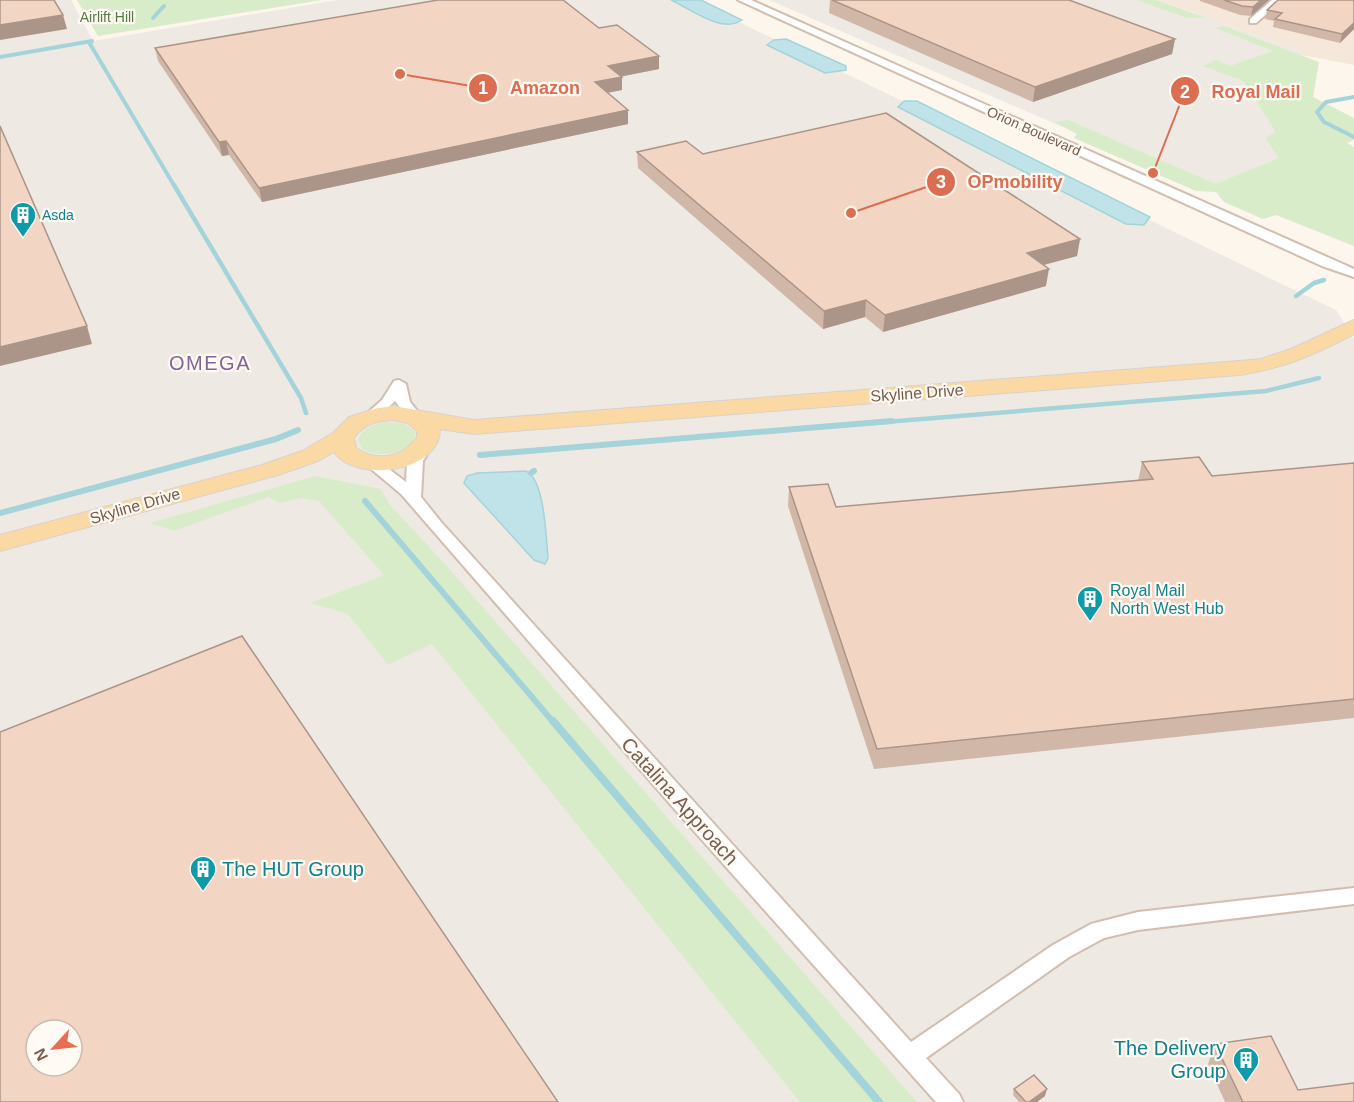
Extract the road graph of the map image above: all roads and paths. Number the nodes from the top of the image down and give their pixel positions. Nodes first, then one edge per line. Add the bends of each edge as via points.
1 (743, 0) edge
2 (1278, 0) edge
3 (1253, 21) dead end
4 (1326, 263) junction
5 (1354, 273) edge
6 (1354, 284) edge
7 (1353, 325) edge
8 (417, 418) junction
9 (474, 427) junction
10 (342, 438) junction
11 (424, 447) junction
12 (366, 461) junction
13 (270, 470) junction
14 (412, 497) junction
15 (0, 543) edge
16 (1354, 896) edge
17 (910, 1056) junction
18 (951, 1102) edge

1 - 4 street, Orion Boulevard
2 - 3 street
4 - 5 street, Orion Boulevard
4 - 6 street, Orion Boulevard
7 - 9 main road, Skyline Drive via 1299,354 1239,368
8 - 9 main road, Skyline Drive
8 - 10 main road, Skyline Drive via 393,413 371,416 352,425
8 - 11 main road via 429,429
9 - 11 main road, Skyline Drive
10 - 12 main road via 345,451
10 - 13 main road, Skyline Drive via 310,456
11 - 12 main road, Skyline Drive via 398,461
11 - 14 street via 416,461
12 - 13 main road, Skyline Drive
12 - 14 street, Catalina Approach via 392,476
13 - 15 main road, Skyline Drive
14 - 17 street, Catalina Approach via 684,807
16 - 17 street via 1138,921 1100,930 1061,951
17 - 18 street, Catalina Approach

